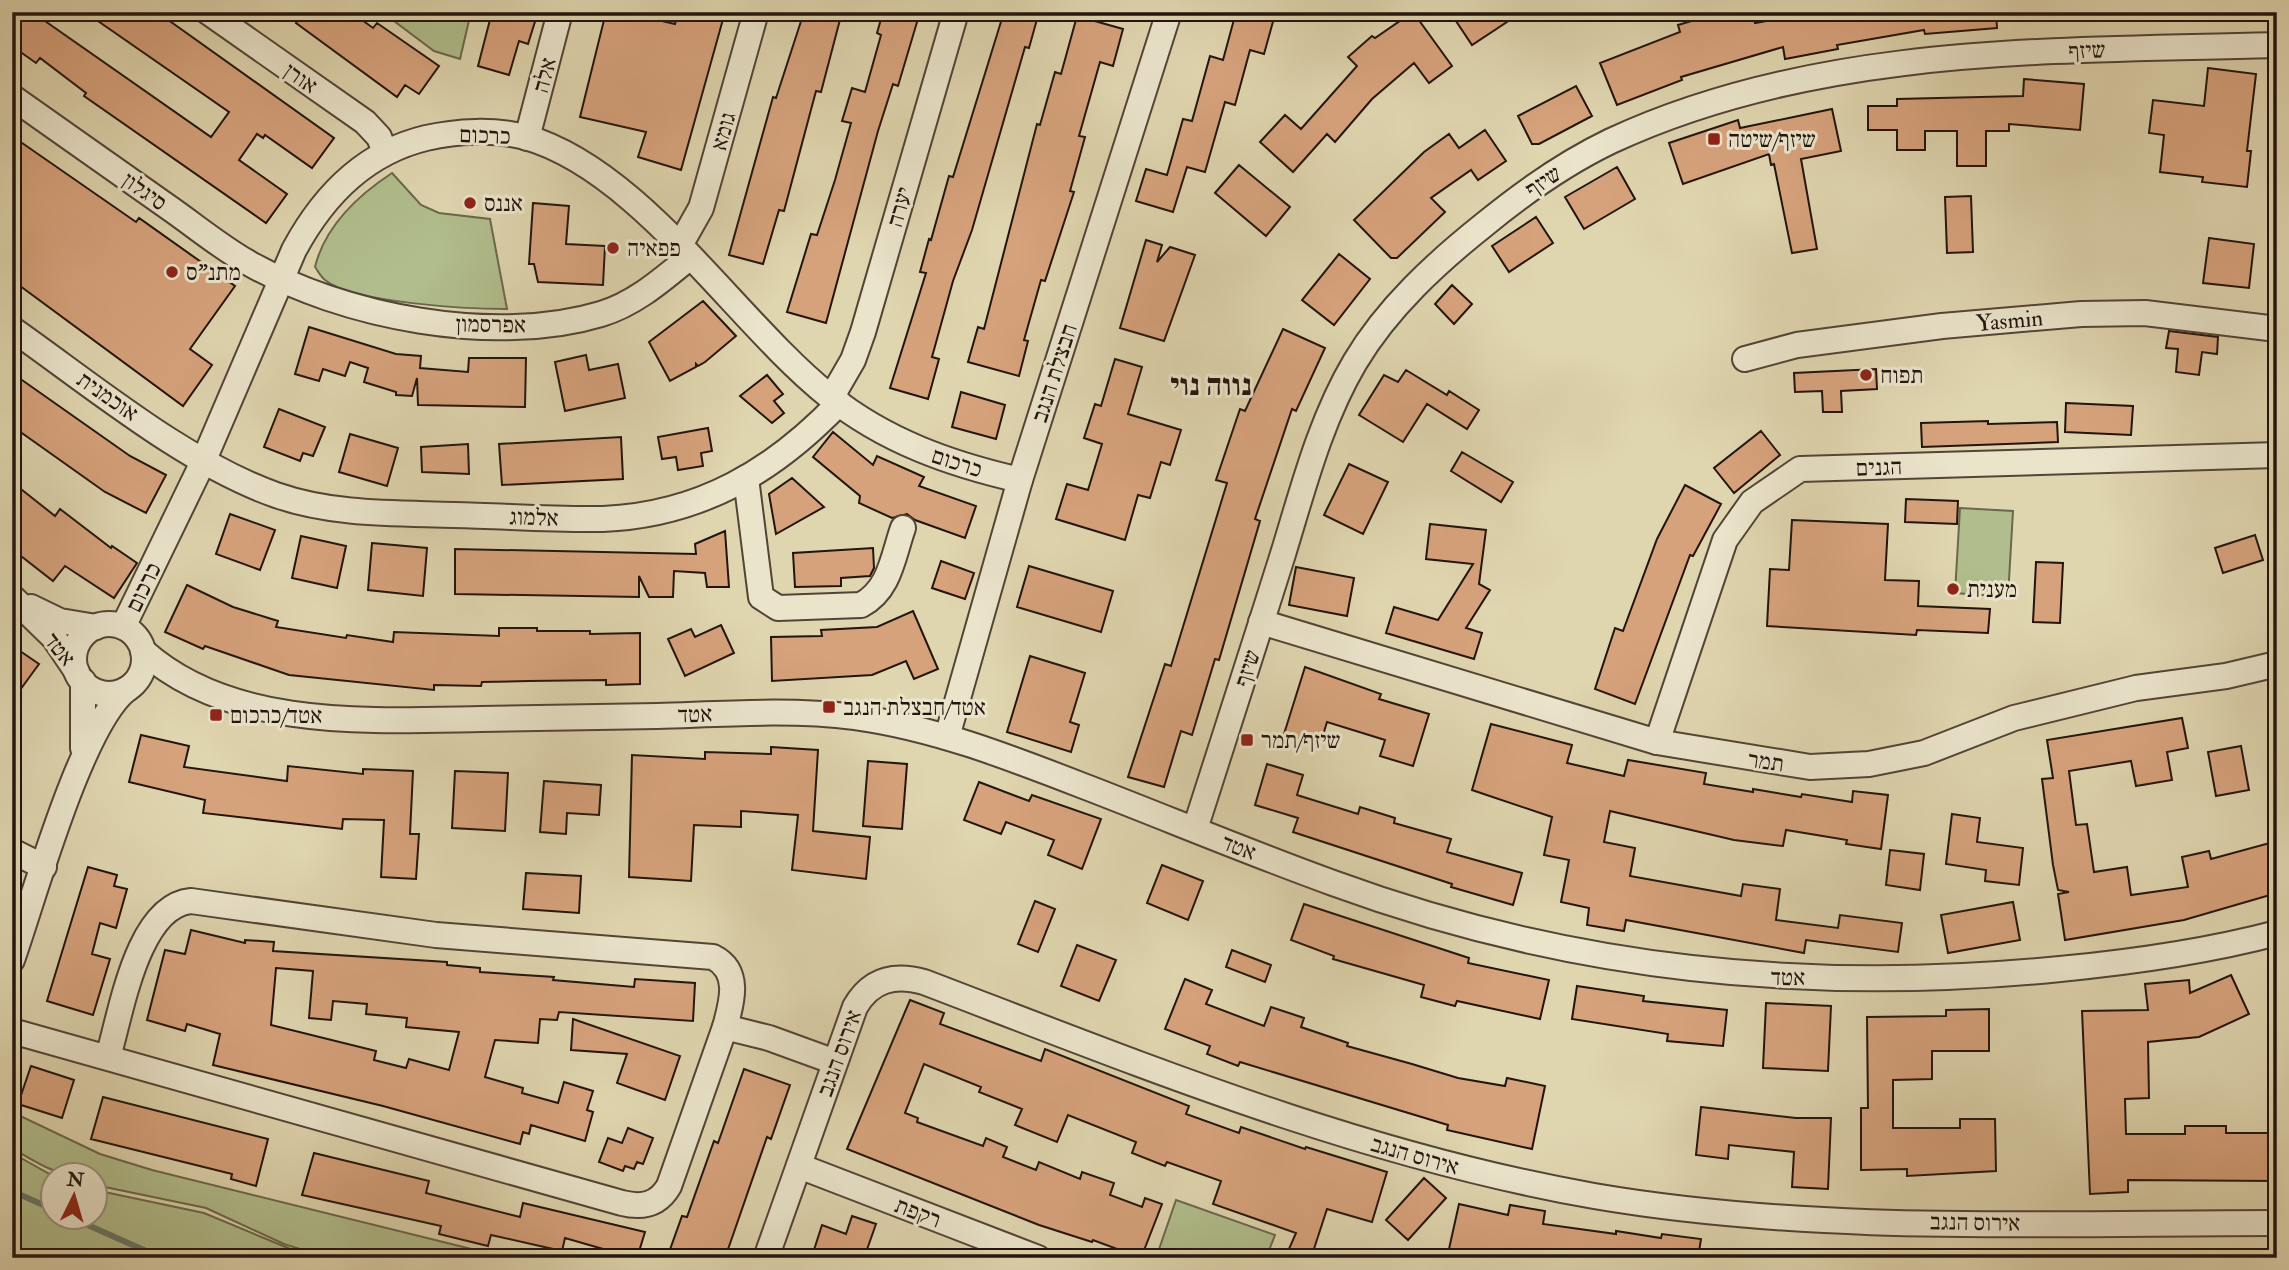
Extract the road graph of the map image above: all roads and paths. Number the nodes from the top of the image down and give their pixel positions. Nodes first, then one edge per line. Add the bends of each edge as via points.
1 (208, 12) edge
2 (560, 12) edge
3 (756, 12) edge
4 (956, 12) edge
5 (1169, 12) edge
6 (2277, 45) edge
7 (12, 97) edge
8 (527, 138) junction
9 (386, 152) junction
10 (685, 252) junction
11 (281, 280) junction
12 (12, 329) edge
13 (2277, 329) edge
14 (1745, 359) dead end
15 (835, 400) junction
16 (2277, 455) edge
17 (203, 462) junction
18 (747, 478) junction
19 (1020, 480) junction
20 (903, 528) dead end
21 (12, 596) edge
22 (1261, 622) junction
23 (96, 627) junction
24 (123, 627) junction
25 (143, 651) junction
26 (2277, 664) edge
27 (80, 677) junction
28 (130, 687) junction
29 (205, 691) junction
30 (947, 737) junction
31 (1657, 742) junction
32 (82, 759) junction
33 (1195, 829) junction
34 (12, 851) edge
35 (44, 867) junction
36 (2277, 933) edge
37 (12, 960) edge
38 (725, 1027) junction
39 (12, 1031) edge
40 (108, 1057) junction
41 (835, 1062) junction
42 (799, 1166) junction
43 (2277, 1223) edge
44 (766, 1258) edge
45 (1038, 1258) edge

1 - 9 street, אורן via 365,122
2 - 8 street, אלה
3 - 10 street, גומא
4 - 15 street, יערה via 863,332
5 - 19 street, חבצלת הנגב
6 - 22 street, שיזף via 2001,54 1829,76 1705,104 1570,163 1458,246 1393,311 1355,361 1318,442
7 - 11 street, סיגלון via 244,261
8 - 9 street, כרכום via 446,133
8 - 10 street, כרכום via 557,149 597,174
9 - 11 street, כרכום via 330,193 309,221
10 - 11 street, אפרסמון via 628,303 602,314 538,324 425,322 356,307
10 - 15 street, כרכום
11 - 17 street, כרכום
12 - 17 street, אוכמנית
13 - 14 street, Yasmin via 2145,313 2081,314 1876,334 1797,345
15 - 18 street, אלמוג via 793,448
15 - 19 street, כרכום via 869,424 937,458
16 - 31 street, הגנים via 1800,469 1752,502 1725,540
17 - 18 street, אלמוג via 286,498 383,513 603,519 705,498
17 - 24 street, כרכום
18 - 20 street via 761,597 778,608 861,605 872,599 885,582
19 - 30 street, חבצלת הנגב
21 - 23 street, אטד via 45,615
21 - 27 street, אטד via 60,645
22 - 31 street, תמר
22 - 33 street, שיזף
23 - 24 street
23 - 27 street via 78,645 75,662
24 - 25 street via 136,637
25 - 28 street via 143,668
25 - 29 street, אטד via 162,668
26 - 31 street, תמר via 2136,688 2014,718 1924,753 1869,764 1810,767
27 - 28 street via 101,692 112,694
27 - 32 street via 85,718
28 - 29 street, אטד via 168,685
28 - 32 street via 114,702
29 - 30 street, אטד via 259,706 339,717 434,720 803,713 886,722
30 - 33 street, אטד
32 - 35 street
33 - 36 street, אטד via 1336,884 1462,924 1554,947 1701,972 1786,978 1972,977 2153,958
34 - 35 street
35 - 37 street
38 - 40 street via 669,1186 657,1201 641,1205
38 - 40 street via 732,998 730,973 721,961 702,955 436,935 191,901 169,907 152,926
38 - 41 street
39 - 40 street
41 - 42 street, אירוס הנגב
41 - 43 street, אירוס הנגב via 859,999 877,983 902,978 924,982 1259,1110 1447,1165 1597,1196 1807,1220
42 - 44 street, אירוס הנגב
42 - 45 street, רקפת

